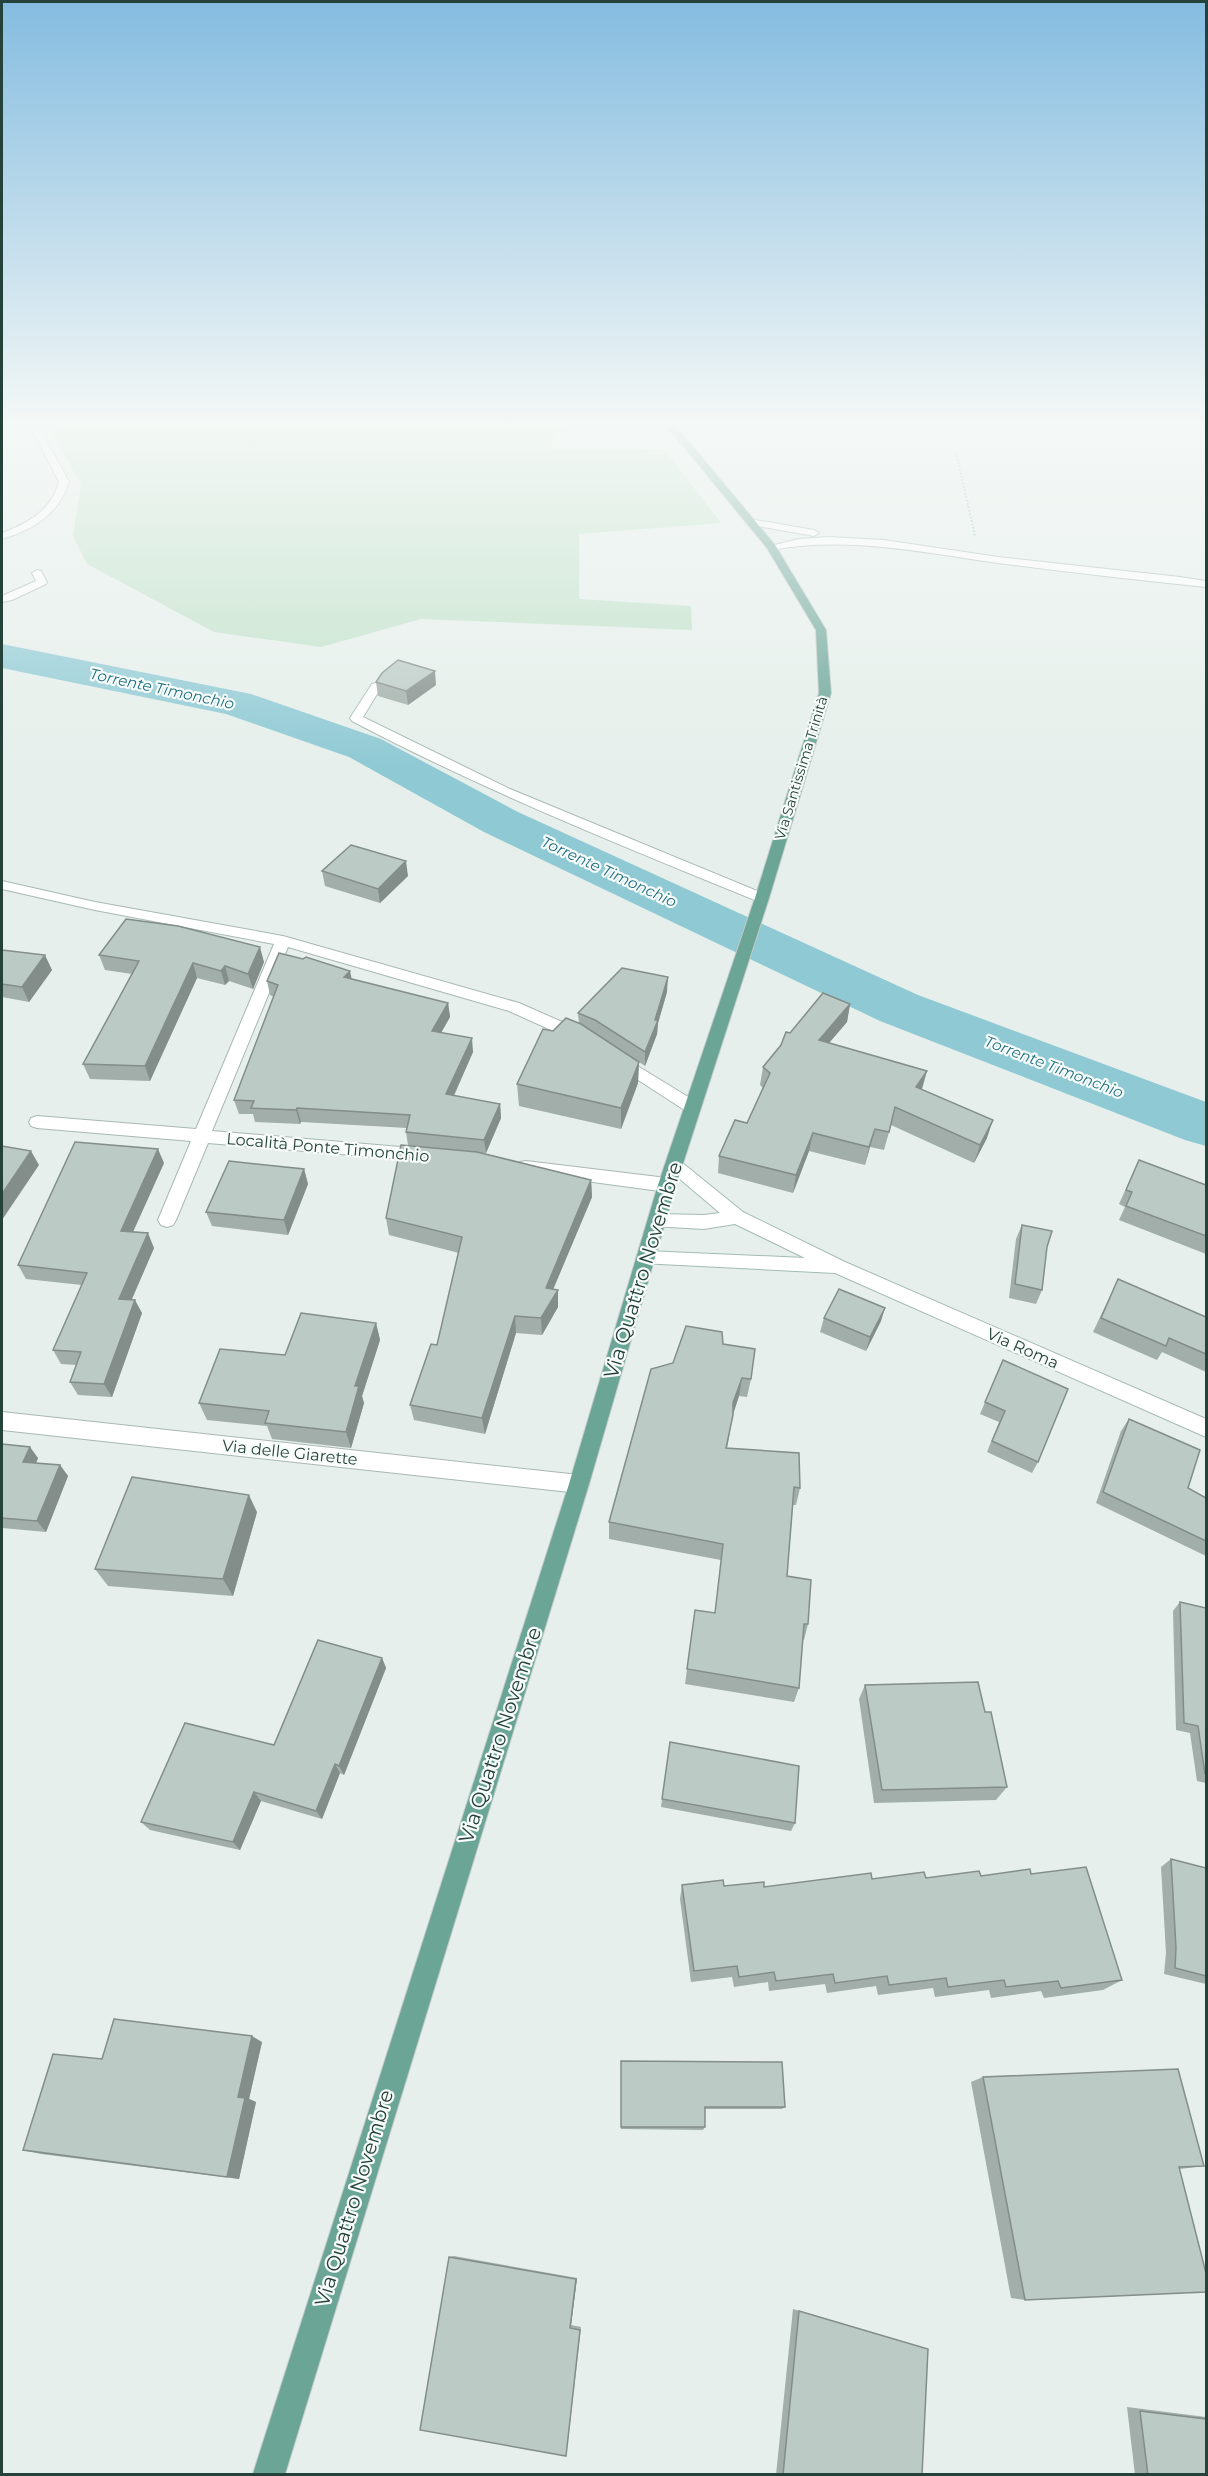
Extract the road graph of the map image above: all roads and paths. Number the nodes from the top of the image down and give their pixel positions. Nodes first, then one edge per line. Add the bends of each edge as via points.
1 (764, 539) edge
2 (831, 539) edge
3 (846, 539) edge
4 (974, 539) edge
5 (771, 547) junction
6 (978, 558) junction
7 (37, 573) dead end
8 (1206, 585) edge
9 (2, 599) edge
10 (376, 686) edge
11 (2, 885) edge
12 (761, 900) junction
13 (283, 941) junction
14 (731, 994) joint
15 (692, 1107) junction
16 (37, 1122) dead end
17 (203, 1135) junction
18 (440, 1157) edge
19 (509, 1165) edge
20 (674, 1165) junction
21 (667, 1185) junction
22 (737, 1217) junction
23 (167, 1220) dead end
24 (657, 1221) junction
25 (646, 1258) junction
26 (839, 1267) junction
27 (2, 1421) edge
28 (1206, 1428) edge
29 (579, 1484) junction
30 (268, 2475) edge

1 - 5 main road, Via Santissima Trinità
2 - 5 street
3 - 6 street
4 - 6 path
5 - 12 main road, Via Santissima Trinità via 821,630 825,693
6 - 8 street
7 - 9 street via 42,582
10 - 12 street via 356,718 388,736 566,818
11 - 13 street
12 - 14 main road, Via Santissima Trinità
13 - 15 street via 514,1007 601,1048
13 - 17 street, Località Ponte Timonchio
14 - 15 main road, Via Quattro Novembre
15 - 20 main road, Via Quattro Novembre
16 - 17 street, Località Ponte Timonchio
17 - 18 street, Località Ponte Timonchio
17 - 23 street, Località Ponte Timonchio
19 - 21 street
20 - 21 main road, Via Quattro Novembre
20 - 22 street, Via Roma
21 - 24 main road, Via Quattro Novembre
22 - 24 street via 704,1222
22 - 26 street, Via Roma
24 - 25 main road, Via Quattro Novembre
25 - 26 street, Via Roma
25 - 29 main road, Via Quattro Novembre
26 - 28 street, Via Roma
27 - 29 street, Via delle Giarette
29 - 30 main road, Via Quattro Novembre

